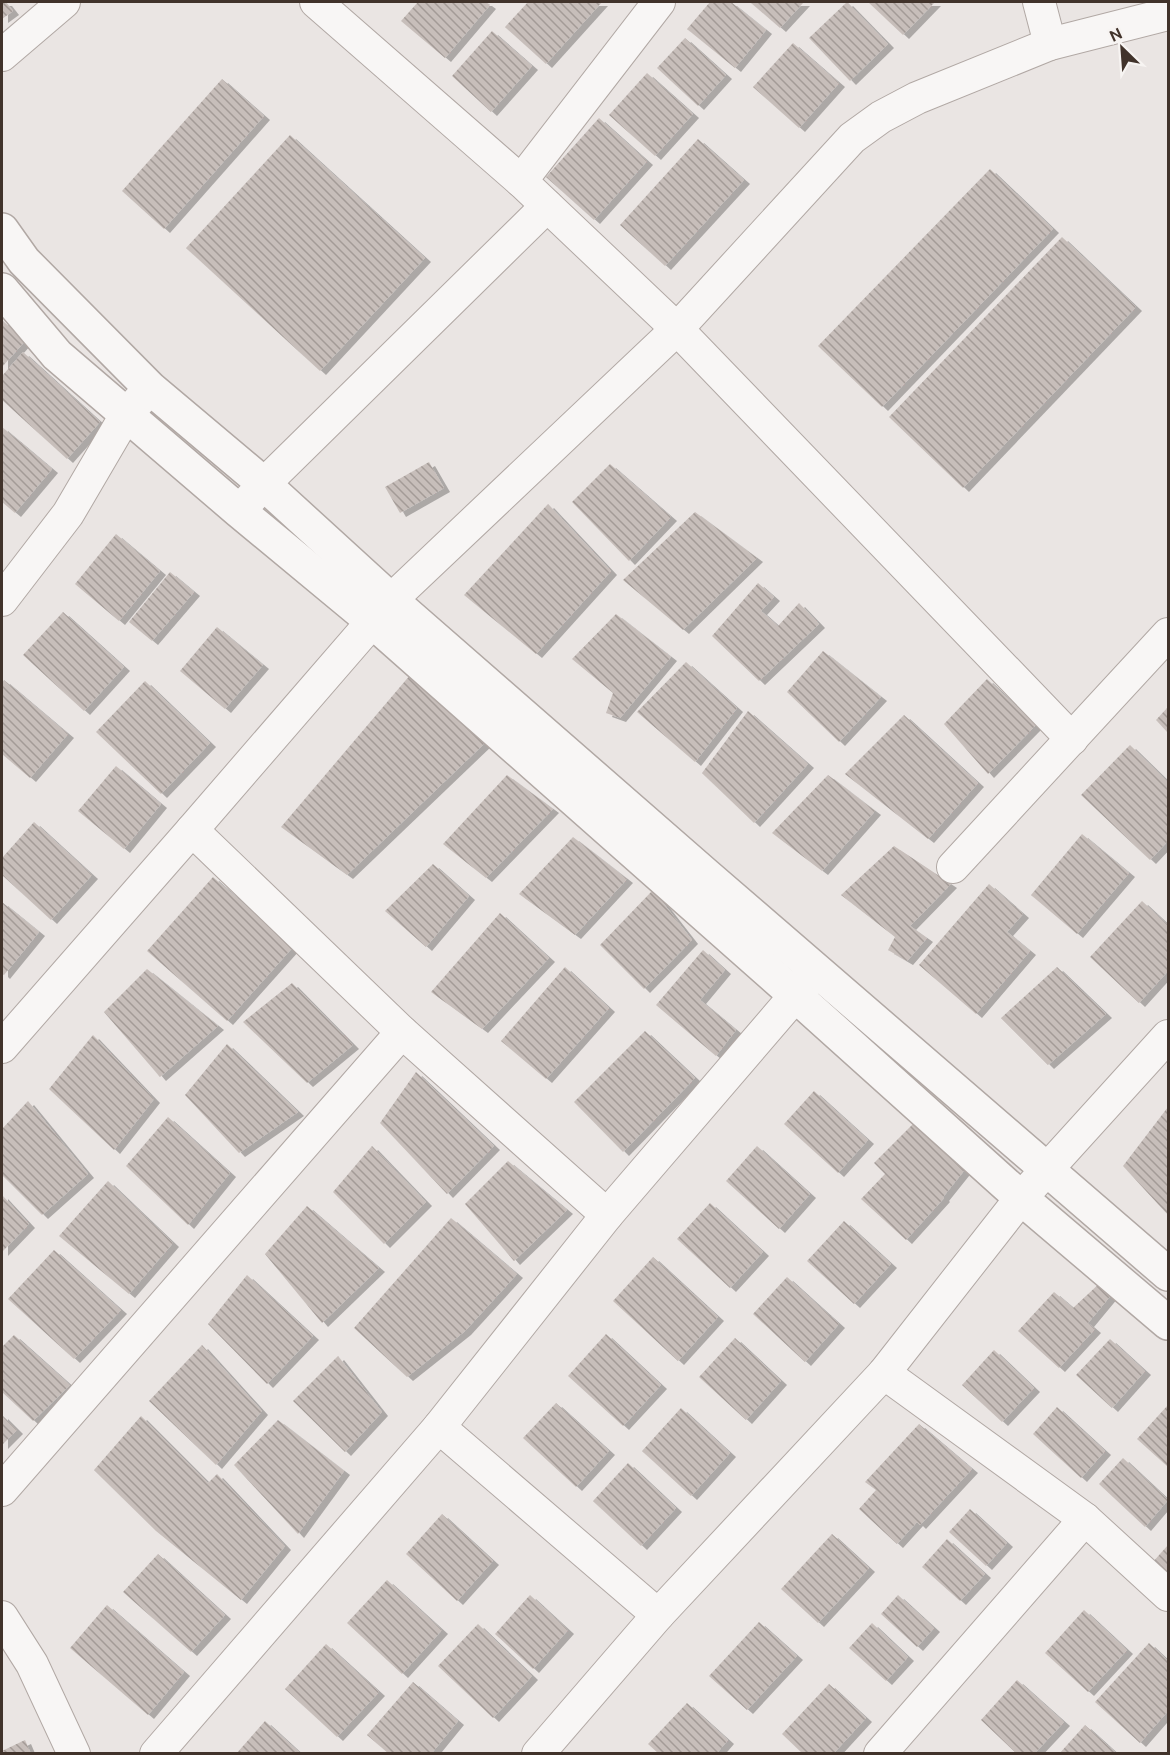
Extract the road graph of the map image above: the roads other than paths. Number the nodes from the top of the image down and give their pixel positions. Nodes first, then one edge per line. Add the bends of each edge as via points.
1 (64, 2) edge
2 (316, 2) edge
3 (659, 2) edge
4 (1039, 2) edge
5 (1168, 14) edge
6 (1050, 44) junction
7 (2, 55) edge
8 (521, 181) junction
9 (547, 206) junction
10 (2, 230) edge
11 (2, 290) edge
12 (677, 329) junction
13 (150, 388) junction
14 (126, 415) junction
15 (264, 484) junction
16 (239, 511) junction
17 (2, 600) edge
18 (382, 611) junction
19 (1168, 634) edge
20 (1072, 739) junction
21 (192, 830) junction
22 (953, 867) dead end
23 (817, 971) junction
24 (795, 995) junction
25 (402, 1032) junction
26 (1168, 1036) edge
27 (2, 1047) edge
28 (1047, 1171) junction
29 (1021, 1198) junction
30 (607, 1215) junction
31 (1168, 1274) edge
32 (1168, 1323) edge
33 (884, 1373) junction
34 (439, 1427) junction
35 (2, 1490) edge
36 (1085, 1519) junction
37 (1168, 1595) edge
38 (658, 1615) junction
39 (2, 1617) edge
40 (74, 1754) edge
41 (156, 1754) edge
42 (538, 1754) edge
43 (880, 1754) edge

1 - 7 street
2 - 8 street
3 - 8 street
4 - 6 street
5 - 6 street
6 - 12 street via 916,98 852,138
8 - 9 street
9 - 12 street
9 - 15 street
10 - 13 street via 24,261
11 - 14 street via 57,355
12 - 18 street
12 - 20 street
13 - 14 street
13 - 15 street
14 - 16 street
14 - 17 street via 68,514
15 - 16 street
15 - 18 street
16 - 18 street
18 - 21 street
18 - 23 street
18 - 24 street
19 - 20 street
20 - 22 street
21 - 25 street
21 - 27 street
23 - 24 street
23 - 28 street
24 - 29 street
24 - 30 street
25 - 30 street
25 - 35 street
26 - 28 street
28 - 29 street
28 - 31 street
29 - 32 street
29 - 33 street
30 - 34 street
33 - 36 street
33 - 38 street
34 - 38 street
34 - 41 street
36 - 37 street
36 - 43 street
38 - 42 street
39 - 40 street via 33,1664

